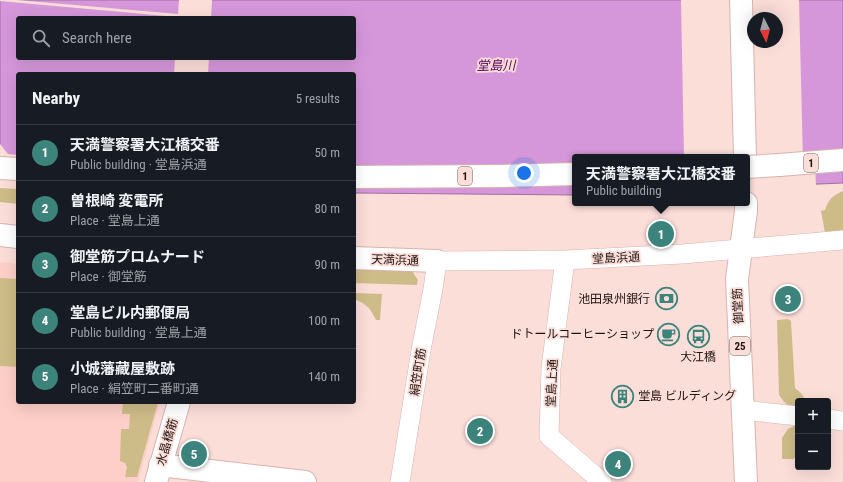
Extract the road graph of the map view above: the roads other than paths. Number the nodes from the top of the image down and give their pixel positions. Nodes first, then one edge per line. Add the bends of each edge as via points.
1 (741, 0) edge
2 (745, 154) edge
3 (843, 160) edge
4 (843, 164) edge
5 (779, 165) junction
6 (750, 167) edge
7 (0, 168) edge
8 (16, 169) edge
9 (572, 174) edge
10 (356, 177) edge
11 (746, 207) edge
12 (0, 235) edge
13 (16, 237) edge
14 (843, 240) edge
15 (741, 248) junction
16 (356, 258) edge
17 (565, 260) junction
18 (437, 261) junction
19 (178, 404) edge
20 (743, 410) junction
21 (795, 416) edge
22 (831, 419) edge
23 (843, 421) edge
24 (158, 474) edge
25 (305, 482) edge
26 (400, 482) edge
27 (602, 482) edge
28 (746, 482) edge

1 - 2 main road
3 - 5 main road, 1
4 - 5 main road
5 - 6 main road, 1, bridge
7 - 8 main road
9 - 10 main road, 1
11 - 15 main road, 御堂筋 / 25
12 - 13 main road
14 - 15 street, 堂島浜通
15 - 17 street, 堂島浜通
15 - 20 main road, 御堂筋 / 25 via 737,279
16 - 18 main road, 天満浜通
17 - 18 street, 堂島浜通
17 - 27 street, 堂島上通 via 551,368 549,436
18 - 26 street, 絹笠町筋
19 - 24 main road, 水晶橋筋
20 - 21 street
20 - 28 main road, 御堂筋 / 25
22 - 23 street
24 - 25 main road

